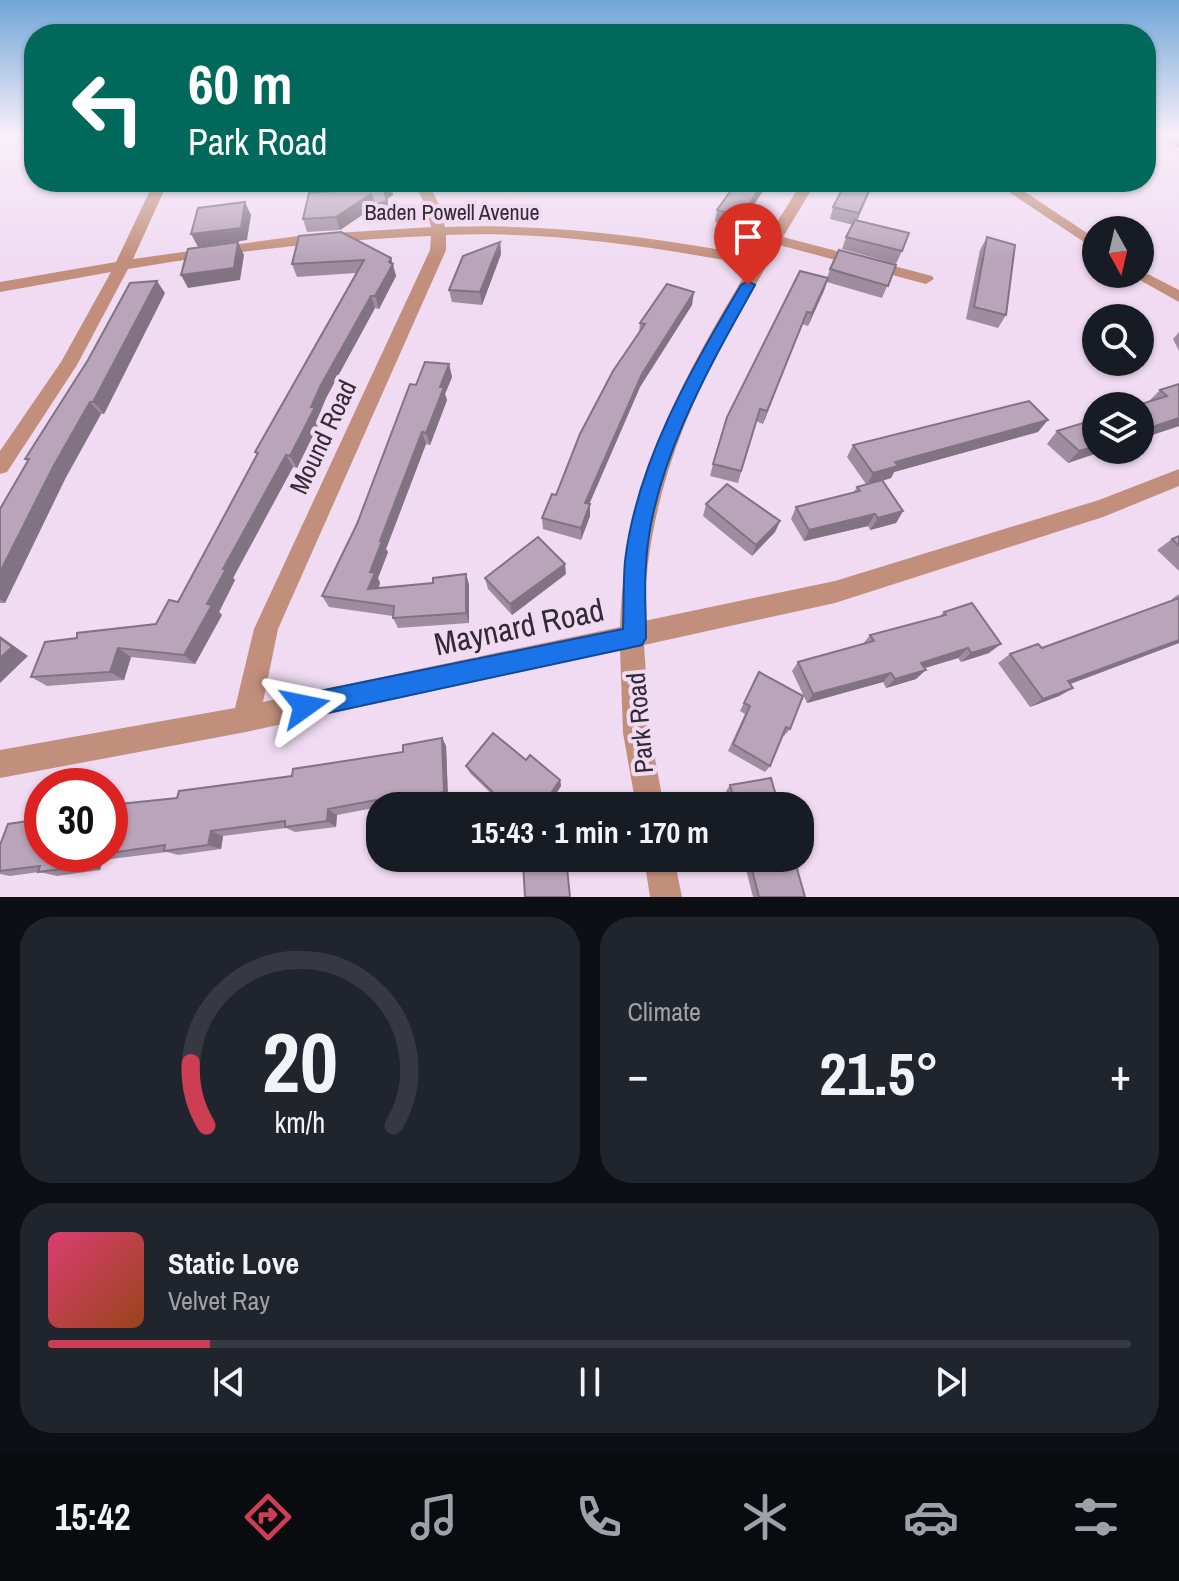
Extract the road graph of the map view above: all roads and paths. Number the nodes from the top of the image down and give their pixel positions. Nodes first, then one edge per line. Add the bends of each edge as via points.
1 (156, 192) edge
2 (427, 192) edge
3 (803, 192) edge
4 (1016, 192) edge
5 (440, 231) junction
6 (1082, 237) edge
7 (775, 239) junction
8 (762, 262) junction
9 (123, 264) junction
10 (926, 279) dead end
11 (1154, 283) edge
12 (0, 287) edge
13 (1179, 297) edge
14 (0, 466) edge
15 (1179, 477) edge
16 (634, 638) junction
17 (246, 719) junction
18 (0, 764) edge
19 (647, 792) edge
20 (662, 872) edge
21 (666, 897) edge

1 - 9 street
2 - 5 street
3 - 7 street, Park Road
4 - 6 street
5 - 8 street, Baden Powell Avenue via 614,237
5 - 9 street, Baden Powell Avenue via 331,237
5 - 17 street, Mound Road via 430,271 266,629
7 - 8 street, Park Road
7 - 10 street
8 - 16 street, Park Road via 694,379 648,494 635,562
9 - 12 street, Baden Powell Avenue
9 - 14 street via 30,428
11 - 13 street
15 - 16 street, Maynard Road via 1103,508 835,592
16 - 17 street, Maynard Road
16 - 19 street, Park Road via 635,724
17 - 18 street, Maynard Road
20 - 21 street

